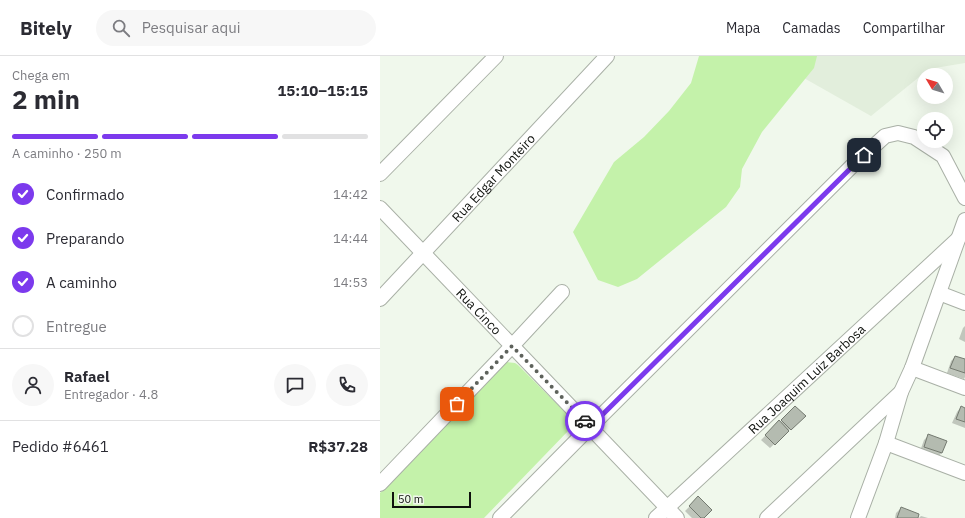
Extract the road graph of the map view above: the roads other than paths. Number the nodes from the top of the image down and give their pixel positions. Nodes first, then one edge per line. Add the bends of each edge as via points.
1 (496, 56) edge
2 (607, 56) edge
3 (380, 174) edge
4 (965, 198) edge
5 (380, 208) edge
6 (965, 220) edge
7 (958, 239) junction
8 (423, 254) junction
9 (562, 292) dead end
10 (939, 293) junction
11 (380, 299) edge
12 (965, 303) edge
13 (512, 346) junction
14 (912, 368) junction
15 (965, 388) edge
16 (900, 392) junction
17 (590, 427) junction
18 (886, 443) junction
19 (965, 474) edge
20 (380, 484) edge
21 (666, 507) junction
22 (500, 518) edge
23 (656, 518) edge
24 (677, 518) edge
25 (767, 518) edge
26 (859, 518) edge

1 - 3 street
2 - 8 street, Rua Edgar Monteiro
4 - 17 street via 943,156 914,137 898,133 885,136
5 - 8 street, Rua Cinco
6 - 7 street
7 - 10 street
7 - 21 street, Rua Joaquim Luiz Barbosa
8 - 11 street, Rua Edgar Monteiro
8 - 13 street, Rua Cinco
9 - 13 street
10 - 12 street
10 - 14 street
13 - 17 street, Rua Cinco
13 - 20 street
14 - 15 street
14 - 16 street
16 - 18 street
16 - 25 street
17 - 21 street, Rua Cinco
17 - 22 street
18 - 19 street
18 - 26 street
21 - 23 street, Rua Joaquim Luiz Barbosa
21 - 24 street, Rua Cinco

